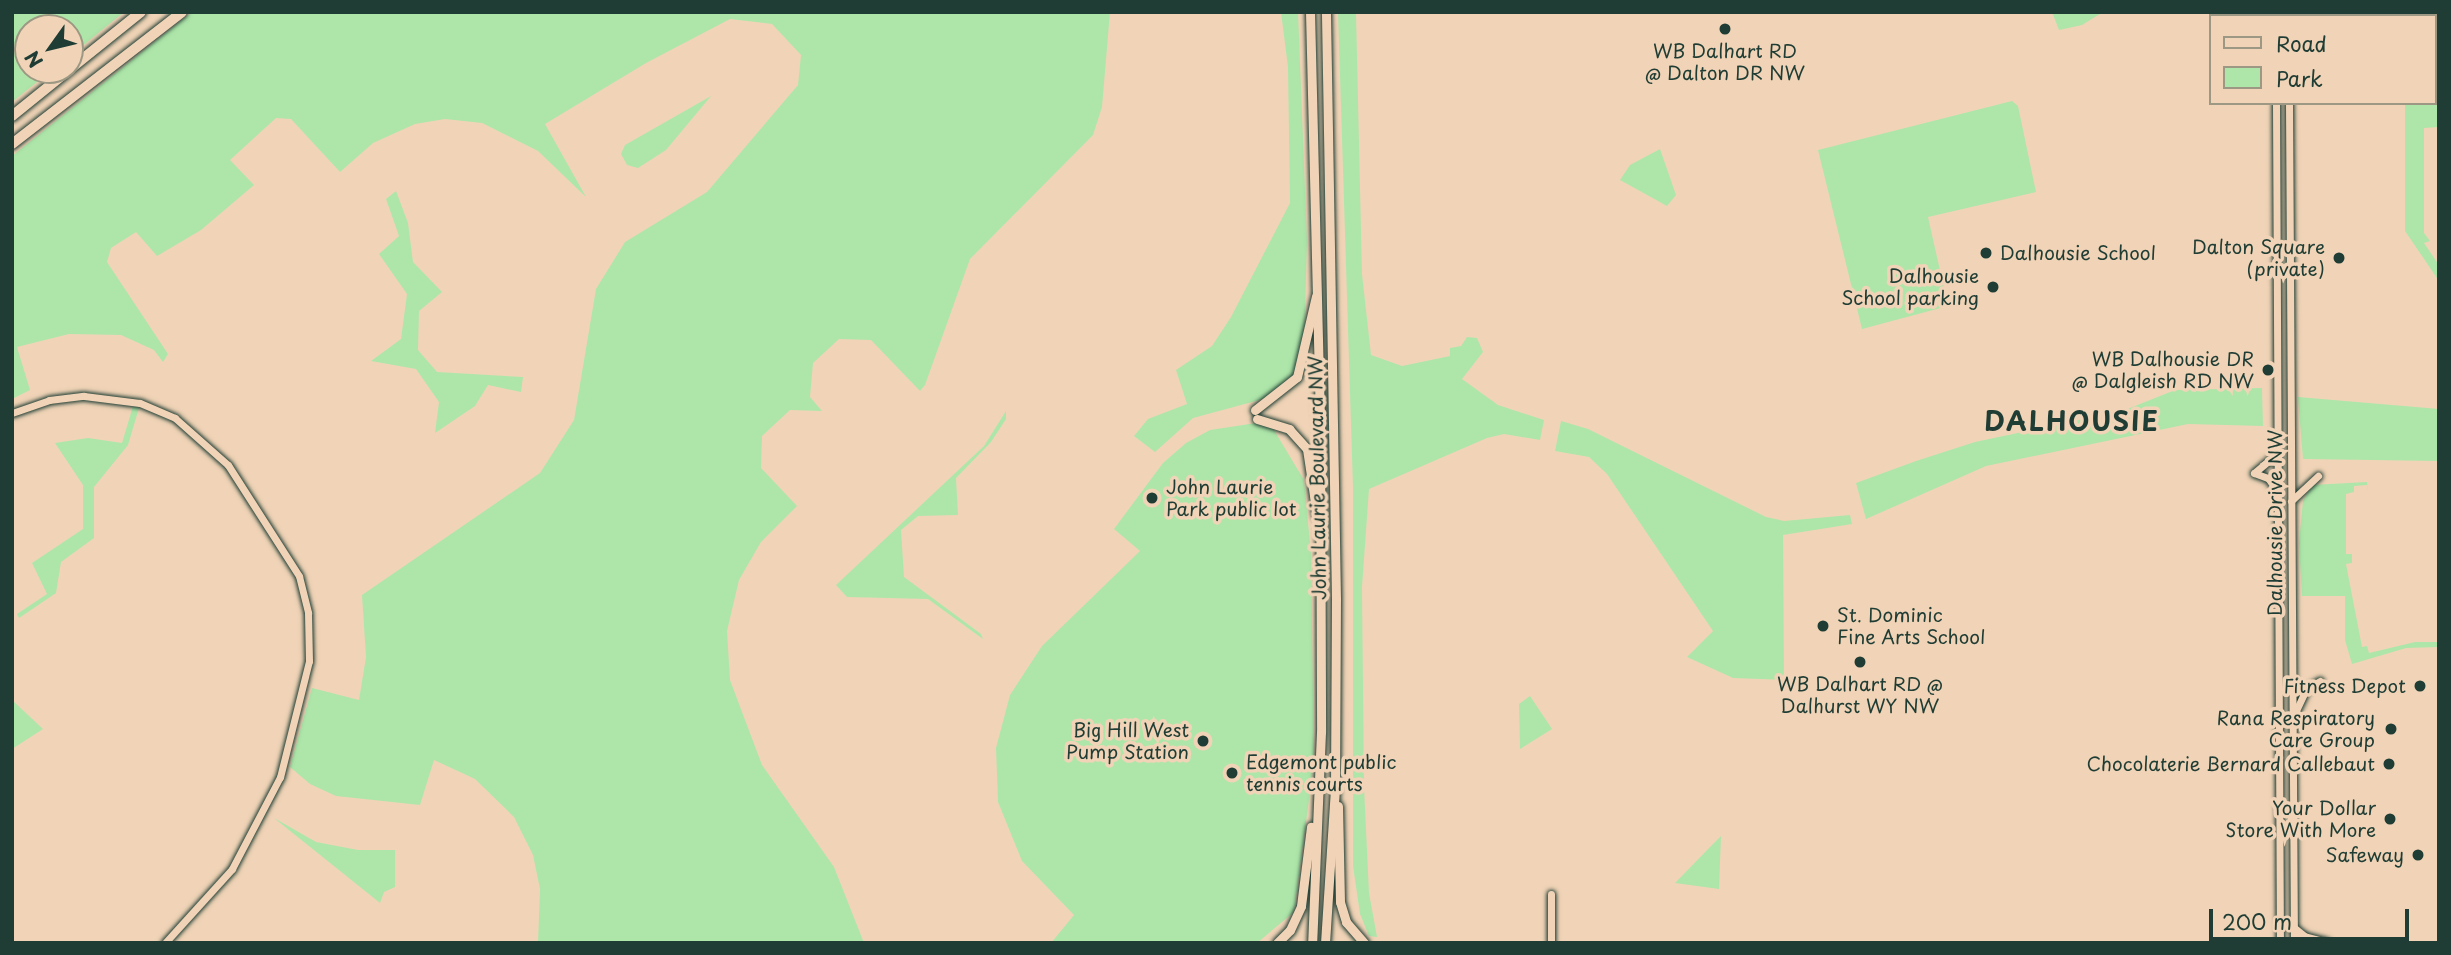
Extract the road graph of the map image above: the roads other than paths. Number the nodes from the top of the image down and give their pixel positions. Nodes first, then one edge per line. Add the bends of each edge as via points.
1 (141, 12) edge
2 (182, 12) edge
3 (1310, 12) edge
4 (1326, 12) edge
5 (84, 59) edge
6 (52, 84) edge
7 (2276, 105) edge
8 (2289, 105) edge
9 (12, 116) edge
10 (12, 144) edge
11 (1316, 294) junction
12 (12, 413) edge
13 (2277, 454) junction
14 (2318, 476) dead end
15 (2278, 493) junction
16 (2291, 501) junction
17 (1319, 521) junction
18 (2320, 681) dead end
19 (2292, 719) junction
20 (1321, 732) junction
21 (1335, 789) junction
22 (1551, 894) dead end
23 (2293, 928) junction
24 (165, 943) edge
25 (1277, 943) edge
26 (1312, 943) edge
27 (1325, 943) edge
28 (1364, 943) edge
29 (1551, 943) edge
30 (2280, 943) edge
31 (2294, 943) edge
32 (2326, 943) edge

1 - 5 main road
2 - 10 main road
3 - 11 main road, John Laurie Boulevard NW
4 - 21 main road, John Laurie Boulevard NW via 1335,409
6 - 9 main road
7 - 13 street, Dalhousie Drive NW
8 - 16 street, Dalhousie Drive NW
11 - 17 main road, John Laurie Boulevard NW
11 - 17 main road via 1297,377 1256,414 1289,429 1307,449
12 - 24 street via 49,400 84,396 140,403 175,418 228,465 299,576 308,613 309,662 279,777 232,869
13 - 15 street, Dalhousie Drive NW
13 - 15 street via 2254,473 2267,478
14 - 16 street via 2303,485
15 - 30 street, Dalhousie Drive NW
16 - 19 street, Dalhousie Drive NW
17 - 20 main road, John Laurie Boulevard NW
18 - 19 street via 2306,689
19 - 23 street, Dalhousie Drive NW
20 - 25 main road via 1301,906 1290,930
20 - 26 main road, John Laurie Boulevard NW
21 - 27 main road, John Laurie Boulevard NW
21 - 28 main road via 1339,902 1346,922
22 - 29 street
23 - 31 street, Dalhousie Drive NW
23 - 32 main road via 2304,937

